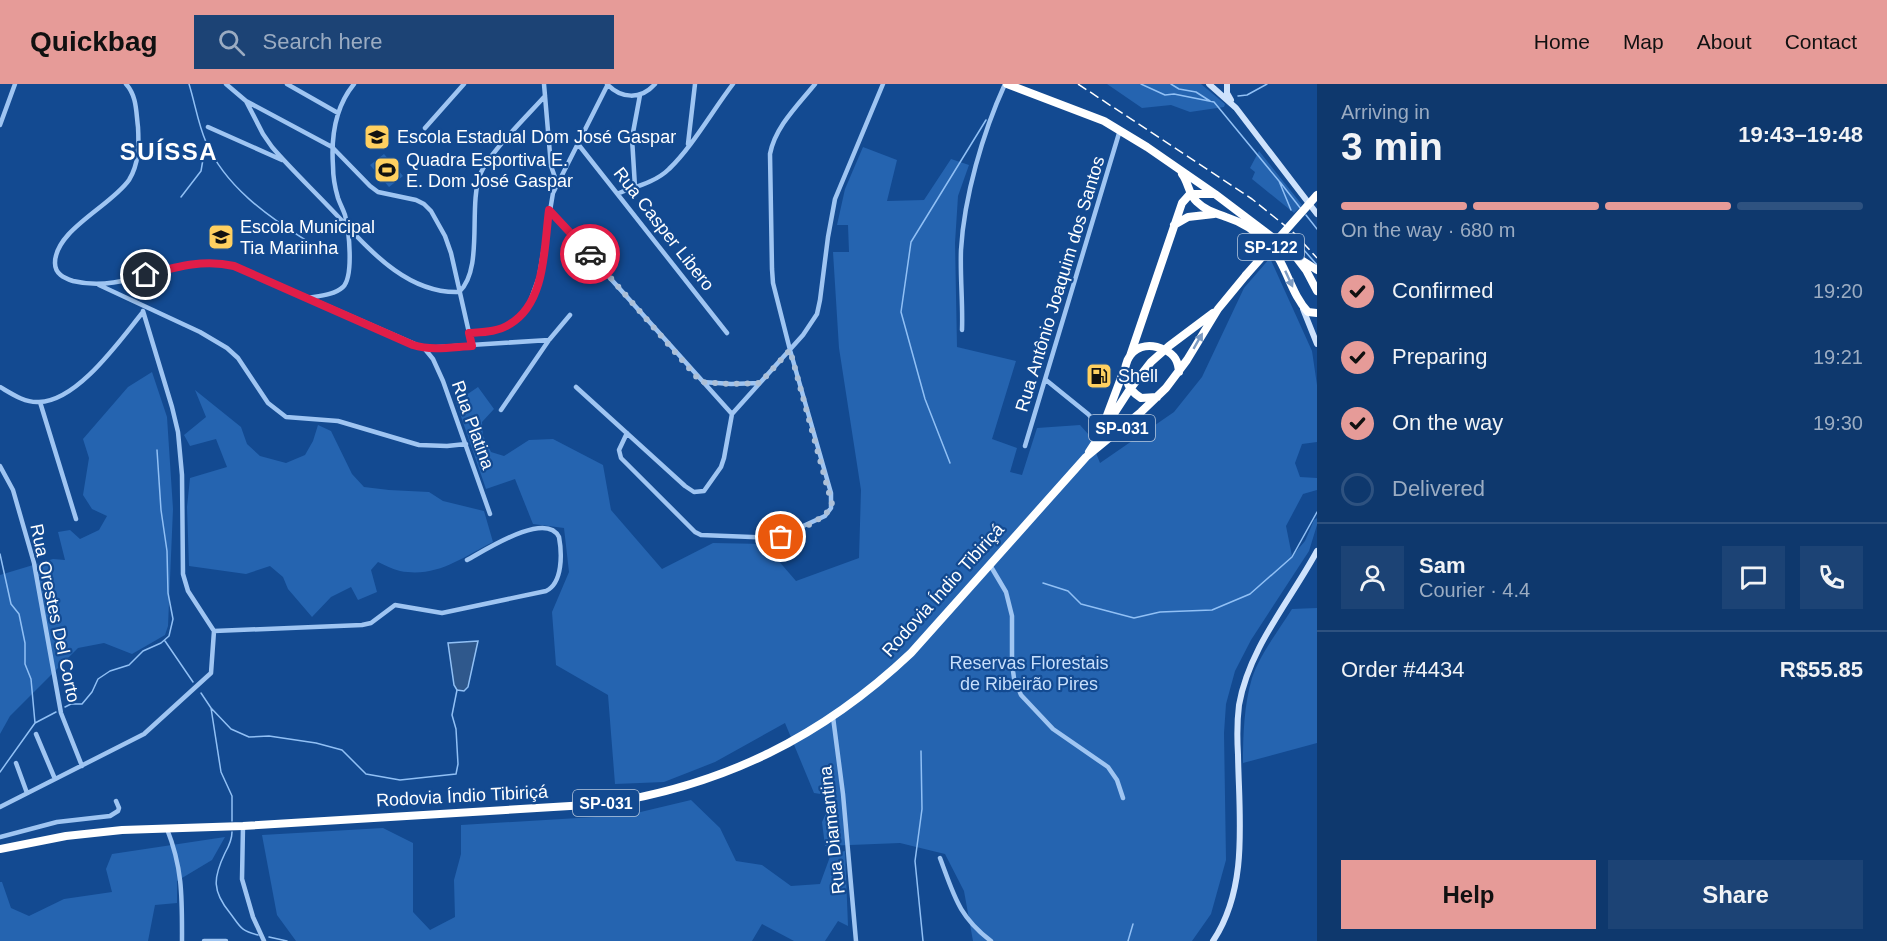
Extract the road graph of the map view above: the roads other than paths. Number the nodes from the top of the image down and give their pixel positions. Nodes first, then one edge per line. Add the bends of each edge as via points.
1 (15, 84) edge
2 (126, 84) edge
3 (226, 84) edge
4 (287, 84) edge
5 (354, 84) edge
6 (464, 84) edge
7 (544, 84) edge
8 (655, 84) edge
9 (694, 84) edge
10 (733, 84) edge
11 (815, 84) edge
12 (883, 84) edge
13 (1006, 84) edge
14 (1209, 84) edge
15 (1227, 84) edge
16 (607, 85) edge
17 (640, 95) junction
18 (545, 96) junction
19 (246, 101) junction
20 (1236, 108) junction
21 (338, 113) junction
22 (0, 125) edge
23 (208, 127) dead end
24 (425, 128) dead end
25 (1120, 129) junction
26 (578, 144) junction
27 (332, 147) junction
28 (688, 147) junction
29 (284, 161) junction
30 (1175, 167) junction
31 (557, 183) junction
32 (635, 187) junction
33 (619, 193) junction
34 (1190, 194) junction
35 (1215, 194) junction
36 (1317, 195) edge
37 (1203, 207) junction
38 (549, 210) junction
39 (1217, 214) junction
40 (1317, 214) edge
41 (346, 225) junction
42 (1174, 225) junction
43 (1293, 253) junction
44 (1317, 270) edge
45 (99, 285) junction
46 (1317, 291) edge
47 (459, 292) junction
48 (308, 298) junction
49 (1300, 303) junction
50 (145, 309) junction
51 (1218, 309) junction
52 (1317, 313) edge
53 (570, 315) dead end
54 (1140, 323) junction
55 (962, 330) dead end
56 (469, 333) junction
57 (727, 333) dead end
58 (1177, 339) junction
59 (549, 340) junction
60 (1317, 344) edge
61 (1151, 345) junction
62 (472, 346) junction
63 (424, 348) junction
64 (790, 350) junction
65 (1164, 350) junction
66 (1130, 356) junction
67 (1174, 356) junction
68 (1151, 362) junction
69 (1125, 368) junction
70 (1179, 372) junction
71 (1138, 378) junction
72 (1046, 380) junction
73 (701, 382) junction
74 (760, 383) junction
75 (0, 387) edge
76 (576, 387) dead end
77 (1130, 389) junction
78 (1157, 397) junction
79 (1141, 398) junction
80 (40, 402) junction
81 (501, 410) dead end
82 (732, 414) junction
83 (1088, 414) junction
84 (1105, 420) junction
85 (1102, 429) junction
86 (627, 433) junction
87 (1097, 440) junction
88 (466, 444) junction
89 (1025, 446) dead end
90 (1086, 457) junction
91 (0, 466) edge
92 (490, 514) dead end
93 (76, 519) dead end
94 (1317, 552) edge
95 (467, 560) dead end
96 (990, 565) junction
97 (214, 631) junction
98 (833, 717) junction
99 (36, 734) dead end
100 (16, 763) dead end
101 (82, 766) junction
102 (55, 779) junction
103 (27, 793) junction
104 (1123, 798) dead end
105 (116, 801) dead end
106 (0, 807) edge
107 (243, 826) junction
108 (166, 828) junction
109 (0, 837) edge
110 (0, 849) edge
111 (940, 858) dead end
112 (182, 941) edge
113 (204, 941) edge
114 (226, 941) edge
115 (264, 941) edge
116 (856, 941) edge
117 (991, 941) edge
118 (1213, 941) edge

1 - 22 street
2 - 45 street via 136,108 139,142 134,168 129,180 56,253 59,274
3 - 19 street
4 - 21 street
5 - 21 street
6 - 24 street
7 - 18 street
8 - 17 street
9 - 28 street
10 - 28 street
11 - 64 street via 778,131 770,154 773,283
12 - 64 street via 836,200 817,314
13 - 25 highway
13 - 55 street via 979,157 964,226
14 - 20 main road
15 - 20 main road via 1227,93
16 - 17 street via 624,95
16 - 26 street
17 - 32 street via 632,138
18 - 31 street via 551,166
18 - 47 street via 479,176 471,271
19 - 27 street
19 - 29 street via 263,134
20 - 40 main road
21 - 27 street
23 - 29 street
25 - 30 highway
25 - 72 street, Rua Antônio Joaquim dos Santos
26 - 31 street
26 - 33 street, Rua Casper Libero
27 - 41 street via 334,182
27 - 47 street via 378,192 416,200 431,211 451,253
28 - 32 street via 669,170
29 - 41 street
30 - 34 highway via 1186,180
30 - 35 highway
31 - 38 street
32 - 33 street
33 - 57 street, Rua Casper Libero
34 - 35 highway
34 - 37 highway, SP-122
34 - 42 highway
35 - 37 highway via 1205,196
35 - 43 highway, SP-122
36 - 51 highway, Rodovia Índio Tibiriçá / SP-031, bridge
37 - 39 highway, SP-122
38 - 56 street via 539,277 528,307 509,325
38 - 73 street
39 - 42 highway via 1188,216
39 -> 49 highway, SP-122 via 1244,225 1271,247
41 - 47 street via 381,261 398,272 432,288
41 - 48 street via 346,283 337,291
42 - 54 highway
43 - 44 highway
43 - 46 highway, SP-122
45 - 48 street via 209,262 234,266
45 - 50 street
47 - 56 street
48 - 63 street
49 - 52 highway via 1308,312
49 - 60 main road, SP-122
50 - 80 street via 92,373 55,398
50 - 88 street via 227,348 268,404 286,417 339,421 419,445
50 - 97 street via 178,432 185,583
51 - 58 highway, Rodovia Índio Tibiriçá / SP-031
70 -> 51 highway, Rodovia Índio Tibiriçá / SP-031
53 - 59 street
54 - 61 highway
54 - 66 highway
56 - 62 street
58 - 61 highway
58 - 65 highway, Rodovia Índio Tibiriçá / SP-031
59 - 62 street
59 - 81 street
61 - 65 highway
61 - 66 highway via 1139,347
62 - 63 street
63 - 88 street, Rua Platina via 433,359
64 - 74 street
64 - 86 street via 832,504 825,516 781,537 701,535 621,458 620,446
65 - 67 highway
65 - 68 highway, Rodovia Índio Tibiriçá / SP-031
66 - 69 highway
67 - 68 highway
67 - 70 highway
68 - 71 highway, Rodovia Índio Tibiriçá / SP-031
69 - 77 highway
69 - 84 highway
70 - 78 highway, Rodovia Índio Tibiriçá / SP-031
71 - 77 highway, Rodovia Índio Tibiriçá / SP-031
71 - 79 highway
72 - 83 street
72 - 89 street, Rua Antônio Joaquim dos Santos
73 - 74 street
73 - 82 street
74 - 82 street
75 - 80 street
76 - 86 street
77 - 79 highway
77 - 87 highway, Rodovia Índio Tibiriçá / SP-031
78 - 79 highway
78 - 90 highway, Rodovia Índio Tibiriçá / SP-031
80 - 93 street
82 - 86 street via 724,458 701,493 685,486
83 - 84 street
83 - 85 street
84 - 85 highway
85 - 87 highway
87 - 90 highway, Rodovia Índio Tibiriçá / SP-031
88 - 92 street, Rua Platina
90 - 96 highway, Rodovia Índio Tibiriçá / SP-031
91 - 101 street, Rua Orestes Del Corto via 13,490 34,562 61,712
94 - 118 main road via 1245,680 1238,721 1238,877 1227,917
95 - 97 street via 535,527 557,533 560,542 559,573 546,591 450,612 395,605 362,626
96 - 98 highway, Rodovia Índio Tibiriçá / SP-031 via 912,653
96 - 104 street via 1005,592 1012,616 1012,664 1022,694 1053,729 1108,767
97 - 101 street via 209,677 144,734
98 - 107 highway, Rodovia Índio Tibiriçá / SP-031 via 736,769 631,800
98 - 116 street, Rua Diamantina
99 - 102 street
100 - 103 street
101 - 102 street
102 - 103 street
103 - 106 street
105 - 109 street via 118,811 110,816 57,822
107 - 108 highway, Rodovia Índio Tibiriçá / SP-031
107 - 115 street via 242,879
108 - 110 highway, Rodovia Índio Tibiriçá / SP-031 via 66,836
108 - 112 street via 180,870
111 - 117 street via 958,906 967,920
113 - 114 street

